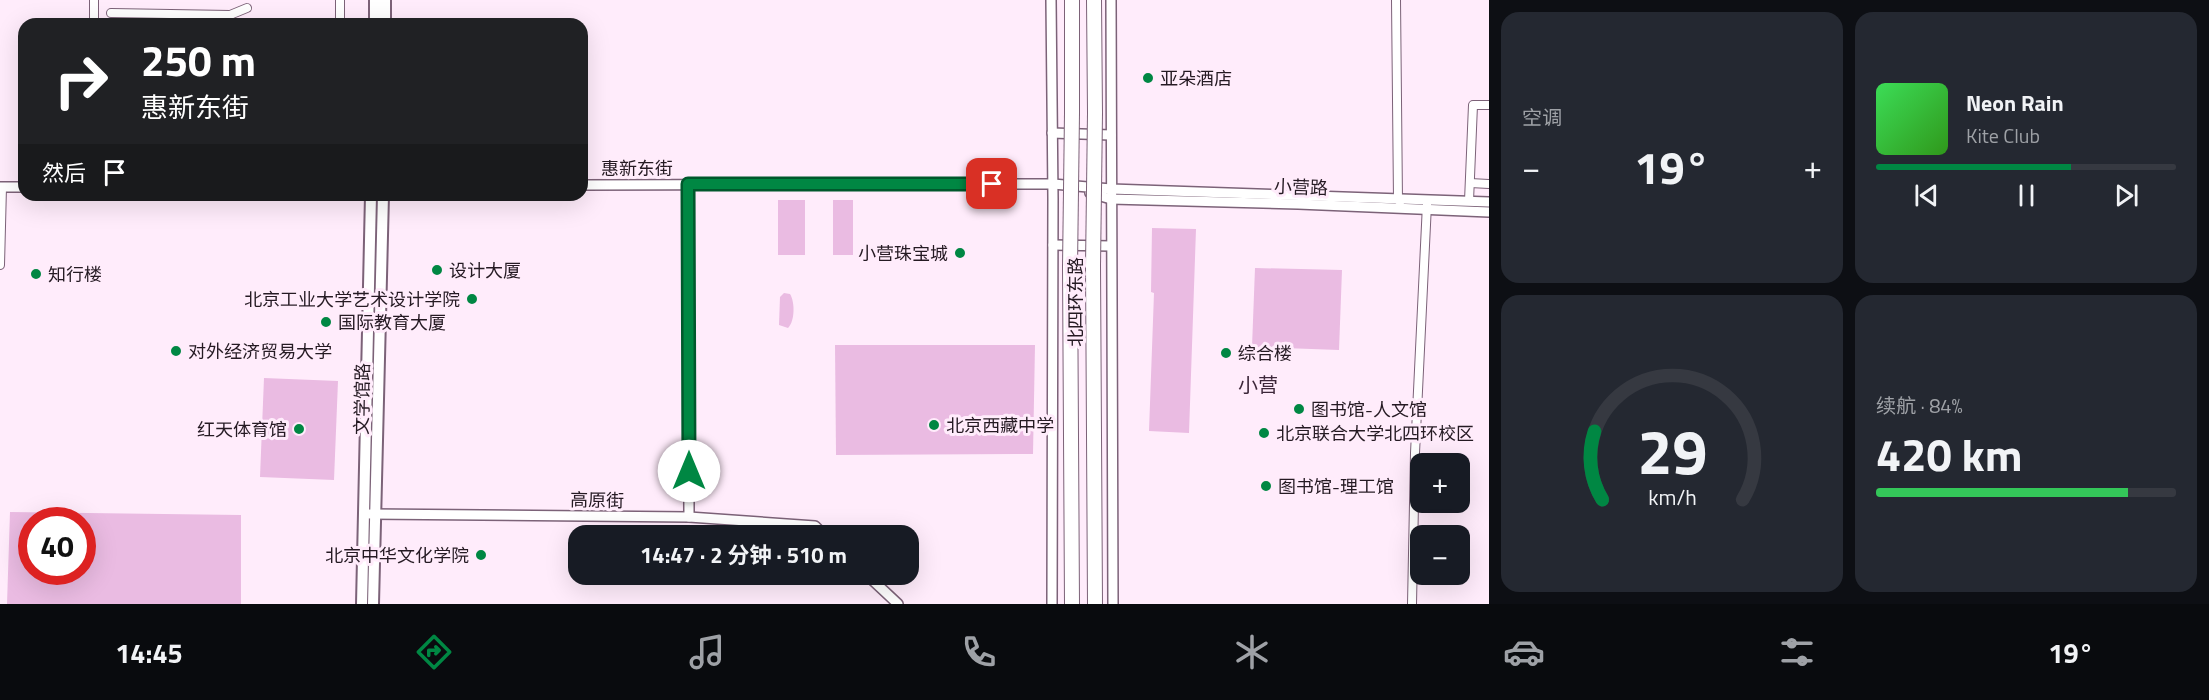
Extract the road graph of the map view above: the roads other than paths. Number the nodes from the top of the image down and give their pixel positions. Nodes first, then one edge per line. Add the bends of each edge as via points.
1 (94, 0) edge
2 (340, 0) edge
3 (375, 0) edge
4 (385, 0) edge
5 (1051, 0) edge
6 (1072, 0) edge
7 (1094, 0) edge
8 (1111, 0) edge
9 (1396, 0) edge
10 (247, 8) dead end
11 (111, 13) dead end
12 (94, 18) edge
13 (195, 18) edge
14 (232, 18) edge
15 (339, 18) edge
16 (375, 18) edge
17 (385, 18) edge
18 (1489, 105) edge
19 (1052, 133) junction
20 (1111, 135) junction
21 (1470, 183) junction
22 (688, 184) junction
23 (1053, 184) junction
24 (1489, 184) edge
25 (588, 185) edge
26 (1, 187) edge
27 (18, 187) edge
28 (1111, 194) junction
29 (1398, 200) junction
30 (371, 201) edge
31 (383, 201) edge
32 (1469, 201) junction
33 (1489, 202) edge
34 (1427, 205) junction
35 (1407, 208) junction
36 (1489, 212) edge
37 (1053, 245) junction
38 (1111, 246) junction
39 (0, 265) edge
40 (370, 514) junction
41 (689, 517) junction
42 (815, 525) edge
43 (878, 585) edge
44 (362, 604) edge
45 (374, 604) edge
46 (898, 604) edge
47 (1052, 604) edge
48 (1072, 604) edge
49 (1095, 604) edge
50 (1113, 604) edge
51 (1412, 604) edge

1 - 12 street
2 - 15 street
3 - 16 main road
4 - 17 main road
5 - 19 street, 北四环东路
6 - 48 highway, 北四环东路, bridge
7 - 49 highway, 北四环东路, bridge
8 - 20 street, 北四环东路
9 - 29 street
10 - 14 street
11 - 13 street
18 - 21 street via 1473,105
19 - 20 street
19 - 23 street, 北四环东路
20 - 28 street, 北四环东路
21 - 24 street
21 - 32 street
22 - 23 street, 惠新东街
22 - 25 street, 惠新东街
22 - 41 street
23 - 28 street, 惠新东街
23 - 37 street, 北四环东路
26 - 27 street
26 - 39 street
28 - 29 street, 小营路
28 - 35 street, 小营路
28 - 38 street, 北四环东路
29 - 34 street, 小营路
29 - 35 street
30 - 40 main road, 文学馆路
31 - 40 main road, 文学馆路
32 - 33 street, 小营路
32 - 34 street, 小营路
34 - 35 street, 小营路
34 - 36 street, 小营路
34 - 51 street
37 - 38 street
37 - 47 street, 北四环东路
38 - 50 street, 北四环东路
40 - 41 street, 高原街
40 - 44 main road, 文学馆路
40 - 45 main road, 文学馆路
41 - 42 street, 高原街
43 - 46 street

